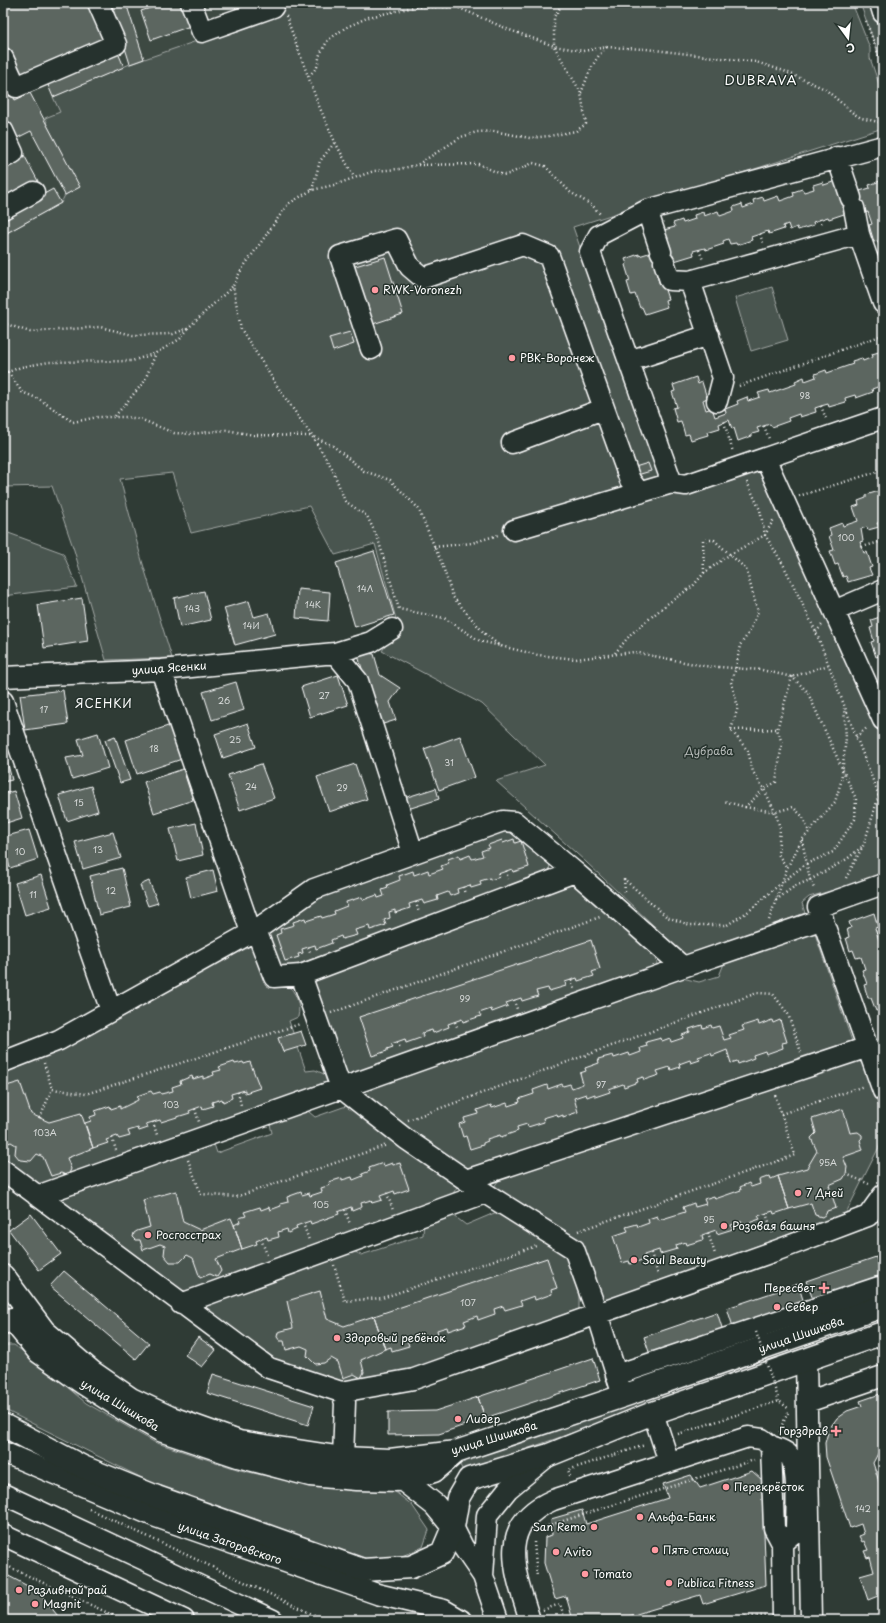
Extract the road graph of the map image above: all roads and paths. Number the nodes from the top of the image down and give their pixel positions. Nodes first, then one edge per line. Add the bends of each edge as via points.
1 (98, 3) edge
2 (191, 3) edge
3 (455, 3) edge
4 (468, 3) edge
5 (563, 3) edge
6 (860, 3) edge
7 (880, 3) edge
8 (274, 5) edge
9 (457, 7) junction
10 (883, 13) edge
11 (554, 46) junction
12 (607, 47) junction
13 (3, 58) edge
14 (883, 67) edge
15 (309, 76) junction
16 (582, 93) junction
17 (883, 123) edge
18 (3, 131) edge
19 (335, 142) junction
20 (883, 146) edge
21 (3, 158) edge
22 (837, 158) junction
23 (417, 165) junction
24 (354, 177) junction
25 (312, 190) junction
26 (34, 192) dead end
27 (3, 208) edge
28 (647, 210) junction
29 (611, 229) junction
30 (859, 234) junction
31 (690, 281) junction
32 (233, 286) junction
33 (883, 303) edge
34 (3, 323) edge
35 (188, 328) junction
36 (708, 335) junction
37 (883, 335) edge
38 (371, 349) dead end
39 (156, 353) junction
40 (629, 362) junction
41 (3, 371) edge
42 (8, 372) junction
43 (879, 386) dead end
44 (718, 397) joint
45 (883, 397) edge
46 (603, 409) junction
47 (114, 417) junction
48 (883, 418) edge
49 (724, 422) dead end
50 (312, 436) junction
51 (512, 442) dead end
52 (765, 458) junction
53 (738, 467) junction
54 (883, 470) edge
55 (672, 483) junction
56 (640, 493) junction
57 (784, 501) junction
58 (514, 530) joint
59 (765, 535) junction
60 (883, 541) edge
61 (434, 547) junction
62 (862, 547) dead end
63 (729, 555) junction
64 (704, 573) junction
65 (883, 590) edge
66 (834, 611) junction
67 (392, 629) dead end
68 (501, 646) junction
69 (335, 653) junction
70 (615, 653) junction
71 (828, 665) junction
72 (736, 668) junction
73 (161, 670) junction
74 (3, 677) edge
75 (792, 677) junction
76 (3, 701) edge
77 (844, 705) junction
78 (883, 718) edge
79 (778, 729) junction
80 (731, 730) junction
81 (842, 768) junction
82 (883, 782) edge
83 (764, 788) junction
84 (879, 796) junction
85 (724, 801) dead end
86 (745, 806) junction
87 (775, 812) junction
88 (809, 832) junction
89 (802, 840) junction
90 (864, 844) junction
91 (413, 853) junction
92 (806, 864) junction
93 (787, 868) junction
94 (575, 872) junction
95 (810, 880) junction
96 (781, 883) junction
97 (882, 887) edge
98 (776, 900) junction
99 (827, 908) junction
100 (626, 917) junction
101 (254, 931) junction
102 (883, 931) edge
103 (877, 933) dead end
104 (773, 936) junction
105 (683, 966) junction
106 (301, 974) junction
107 (111, 1011) junction
108 (874, 1055) edge
109 (3, 1062) edge
110 (806, 1068) junction
111 (770, 1080) junction
112 (881, 1086) edge
113 (341, 1088) junction
114 (52, 1089) dead end
115 (781, 1114) junction
116 (40, 1118) dead end
117 (390, 1126) junction
118 (406, 1138) junction
119 (183, 1144) junction
120 (3, 1170) edge
121 (846, 1174) dead end
122 (466, 1180) junction
123 (877, 1190) edge
124 (485, 1192) junction
125 (37, 1196) junction
126 (766, 1213) dead end
127 (876, 1213) edge
128 (708, 1233) dead end
129 (558, 1239) junction
130 (329, 1249) junction
131 (778, 1250) junction
132 (651, 1253) dead end
133 (720, 1270) junction
134 (3, 1276) edge
135 (663, 1290) junction
136 (883, 1303) edge
137 (181, 1304) junction
138 (597, 1313) junction
139 (6, 1315) edge
140 (756, 1332) dead end
141 (883, 1333) edge
142 (806, 1360) junction
143 (616, 1375) junction
144 (883, 1376) edge
145 (341, 1392) junction
146 (623, 1396) junction
147 (807, 1402) junction
148 (652, 1413) junction
149 (3, 1425) edge
150 (678, 1434) dead end
151 (647, 1444) dead end
152 (3, 1452) edge
153 (456, 1452) junction
154 (764, 1452) junction
155 (549, 1455) junction
156 (343, 1458) junction
157 (669, 1462) junction
158 (783, 1472) dead end
159 (403, 1480) junction
160 (572, 1482) dead end
161 (3, 1494) edge
162 (156, 1507) junction
163 (88, 1509) dead end
164 (452, 1527) junction
165 (543, 1527) dead end
166 (3, 1535) edge
167 (534, 1539) dead end
168 (3, 1564) edge
169 (483, 1576) junction
170 (532, 1580) dead end
171 (535, 1612) edge
172 (777, 1618) edge
173 (676, 1619) edge
174 (123, 1620) edge
175 (184, 1620) edge
176 (273, 1620) edge
177 (325, 1620) edge
178 (461, 1620) edge
179 (498, 1620) edge
180 (565, 1620) edge
181 (669, 1620) edge
182 (811, 1620) edge

1 - 13 street via 116,44 16,87
2 - 8 street via 202,32
3 - 9 path
4 - 9 path
5 - 11 path via 554,17
6 - 14 path
7 - 10 street
8 - 15 path via 285,15
9 - 11 path
9 - 15 path via 414,7 391,11 345,28 328,40
11 - 12 path via 583,51
11 - 16 path
12 - 16 path via 590,68
12 - 17 path via 677,52 756,62 825,89 861,118
15 - 19 path
16 - 23 path via 586,124 576,132 530,138 493,131 477,132 461,137
18 - 21 street via 13,153
19 - 24 path
19 - 25 path via 320,161
20 - 22 street
22 - 28 street
22 - 30 street
23 - 24 path via 374,171
23 - 29 path via 478,164 503,175 533,163 546,166 570,192 593,206
24 - 25 path
25 - 32 path via 288,204
26 - 27 street
28 - 29 street
28 - 31 street via 670,280
29 - 40 street via 599,235 590,252
30 - 31 street
30 - 33 street
31 - 36 street
32 - 35 path
32 - 50 path via 241,329
34 - 35 path via 30,332 100,327 133,335 173,334
35 - 39 path via 180,339
36 - 40 street
36 - 44 street via 723,378
37 - 44 path
38 - 46 street via 340,256 396,239 410,267 423,278 523,246 549,256
39 - 42 path via 132,361 49,362
39 - 47 path via 144,382
40 - 55 street
41 - 42 path
42 - 47 path via 22,392 39,399 74,422
43 - 45 path
46 - 51 street
46 - 56 street via 630,480
47 - 50 path via 140,419 174,433 192,434 226,430 254,435
48 - 52 street
49 - 53 path
50 - 61 path via 333,446 364,471 390,480 418,508
50 - 68 path via 332,468 345,501 367,516 378,538 399,609 444,618 480,641
52 - 53 street
52 - 57 street
53 - 55 street via 686,484
53 - 59 path via 746,478 760,510
54 - 57 path
55 - 56 street
56 - 58 street
57 - 59 path
57 - 66 street
58 - 61 path via 472,543
59 - 63 path
59 - 71 path via 783,564 816,632
60 - 62 path
61 - 68 path via 452,597 484,633
63 - 64 path
63 - 64 path via 714,540 703,540
63 - 72 path via 746,569 758,612 749,633 740,645
64 - 70 path via 693,586 632,634
65 - 66 street
66 - 78 street
67 - 69 street, улица Ясенки via 371,642
68 - 70 path via 538,655 576,659
69 - 73 street, улица Ясенки
69 - 91 street via 358,681
70 - 72 path via 634,652 704,666
71 - 75 path
71 - 77 path
72 - 75 path via 762,670
72 - 80 path via 731,682 738,707
73 - 74 street, улица Ясенки
73 - 101 street
75 - 79 path
75 - 81 path via 806,691
76 - 107 street
77 - 81 path via 846,738
77 - 84 path
79 - 80 path
79 - 83 path via 782,743 776,782
80 - 83 path via 748,751 754,772
81 - 88 path via 835,802
81 - 92 path via 856,799 855,819 833,852
82 - 84 path
83 - 86 path
83 - 87 path
84 - 90 path
85 - 86 path
86 - 87 path
87 - 88 path via 793,807 803,817
87 - 93 path via 780,828 778,854
88 - 89 path
89 - 92 path
89 - 93 path
90 - 95 path via 847,859
90 - 99 path
91 - 94 street via 503,821 515,822
91 - 101 street via 314,889
92 - 95 path
92 - 96 path
93 - 96 path
94 - 100 street
94 - 106 street
95 - 98 path via 795,886
95 - 99 path
96 - 98 path
96 - 100 path via 749,911 727,925 690,925 667,917 624,879
97 - 99 street
98 - 104 path via 768,923
99 - 104 street
99 - 108 street
100 - 105 street
101 - 106 street via 274,977
101 - 107 street
102 - 103 path
104 - 105 street
105 - 113 street
106 - 113 street
107 - 109 street via 59,1040
108 - 110 street
108 - 112 street
110 - 111 street
110 - 117 path via 788,1014 773,994 757,992
111 - 115 path
111 - 122 street
112 - 115 path
113 - 117 street
113 - 119 street
114 - 116 path
115 - 129 path via 795,1156
117 - 118 street
118 - 119 path via 236,1197 201,1194
118 - 122 street
119 - 125 street
120 - 125 street
121 - 123 path
122 - 124 street
123 - 127 street
124 - 129 street
124 - 130 street
125 - 137 street
126 - 131 path
127 - 131 street
128 - 133 path
129 - 130 path via 382,1298 345,1301
129 - 138 street via 574,1249
130 - 137 street
131 - 133 street
132 - 135 path
133 - 135 street
134 - 156 main road, улица Шишкова via 44,1331 92,1372 131,1398 169,1417 239,1442
135 - 138 street
136 - 143 street via 879,1287
136 - 146 main road, улица Шишкова
137 - 145 street via 268,1368
138 - 143 street
138 - 145 street via 414,1379
139 - 159 main road, улица Шишкова via 39,1352 83,1384 160,1430 238,1456 310,1475
140 - 150 path, bridge via 779,1401
141 - 142 main road
142 - 147 street
142 - 148 main road
143 - 146 street
144 - 147 street
145 - 156 street via 345,1402
146 - 153 main road, улица Шишкова
147 - 182 street
148 - 155 main road
148 - 157 street
149 - 162 main road
151 - 160 path via 568,1470
152 - 162 street, улица Загоровского
153 - 156 main road, улица Шишкова via 390,1460
153 - 159 main road, улица Шишкова via 434,1471
154 - 157 street via 762,1439 748,1437
154 - 158 street via 783,1462
154 - 165 path
154 - 172 street via 774,1528 782,1543
155 - 164 main road via 469,1479 458,1498
155 - 169 street via 508,1489 487,1515
157 - 171 street via 553,1500 526,1517 518,1529 514,1545 516,1566
159 - 164 main road via 435,1505
161 - 176 street
162 - 164 main road via 363,1570 411,1567 442,1553
162 - 178 street, улица Загоровского via 377,1594 444,1610
163 - 177 path
164 - 169 street
166 - 175 street
167 - 170 path via 537,1578
168 - 174 path
169 - 179 street
171 - 180 path via 560,1604
172 - 173 path
173 - 181 path

